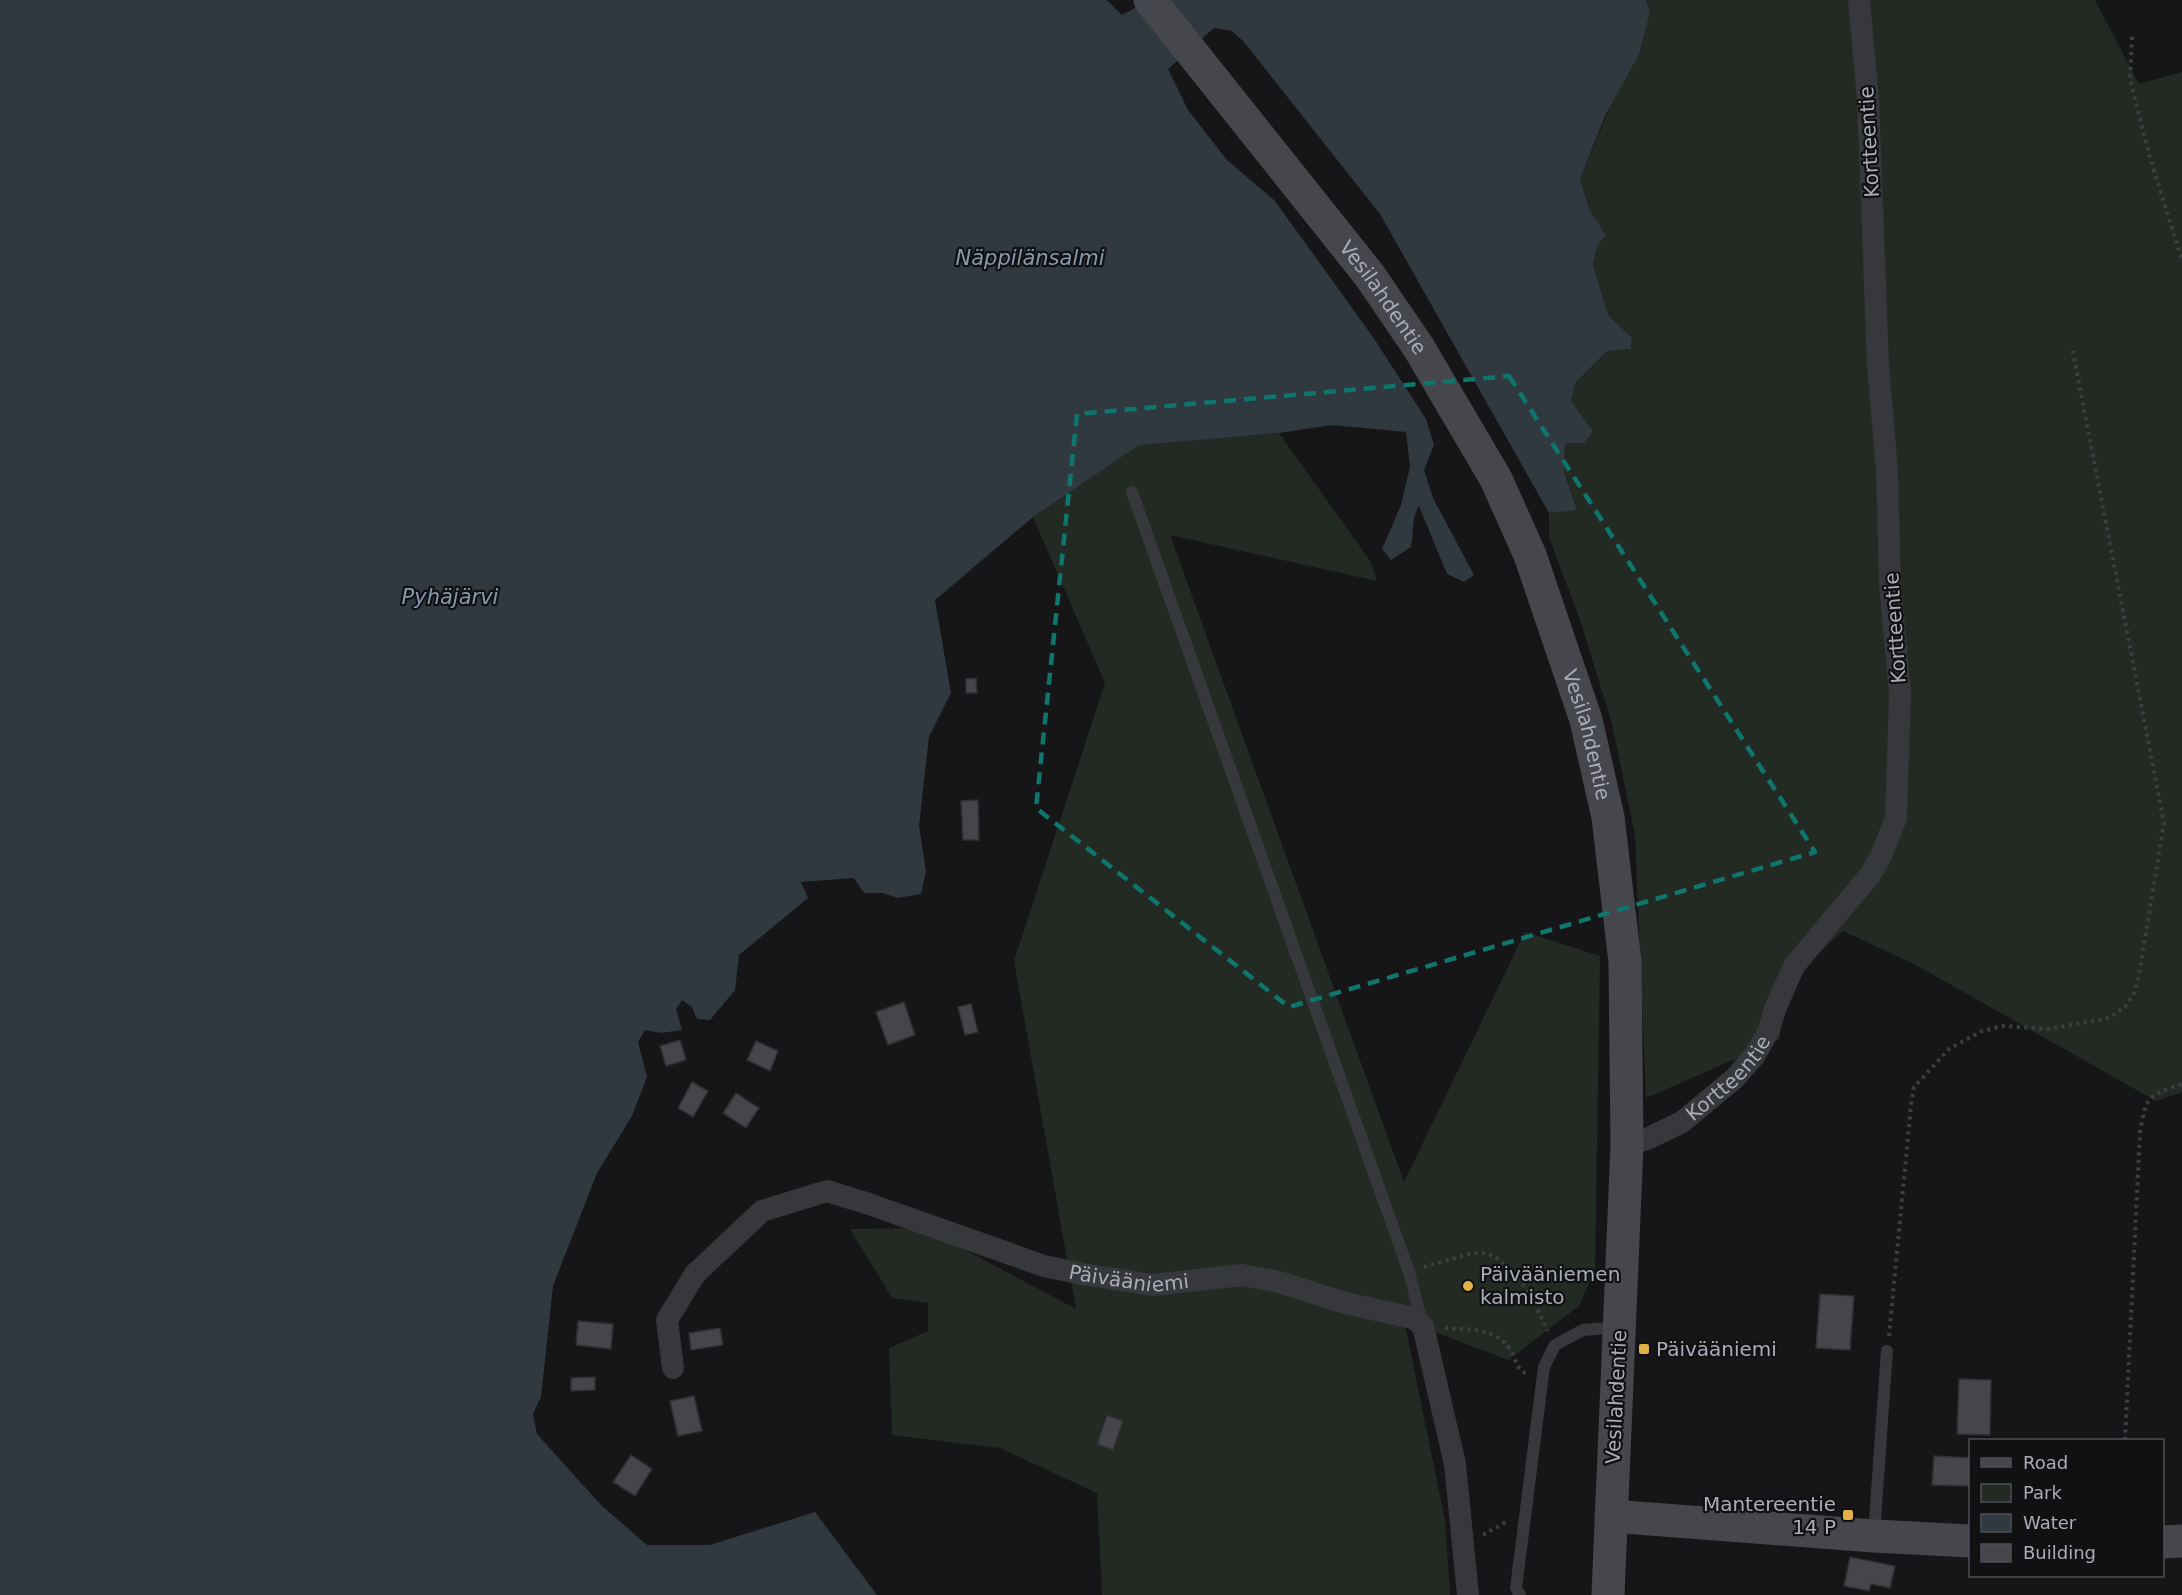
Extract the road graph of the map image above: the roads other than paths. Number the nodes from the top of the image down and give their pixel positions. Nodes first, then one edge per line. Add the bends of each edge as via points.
1 (1150, 0) edge
2 (1859, 0) edge
3 (1132, 492) dead end
4 (1627, 1145) junction
5 (1424, 1326) junction
6 (1620, 1327) junction
7 (1887, 1351) road end
8 (673, 1368) dead end
9 (1611, 1516) junction
10 (1874, 1536) junction
11 (1969, 1541) edge
12 (2182, 1541) edge
13 (2164, 1542) edge
14 (1468, 1595) edge
15 (1520, 1595) edge
16 (1608, 1595) edge

1 - 4 main road, Vesilahdentie via 1370,276 1419,348 1496,478 1530,555 1586,720 1608,817 1625,962
2 - 4 street, Kortteentie via 1868,99 1890,583 1900,694 1896,818 1870,875 1794,966 1755,1055 1735,1078 1682,1122
3 - 5 lane via 1409,1272
4 - 6 main road, Vesilahdentie
5 - 8 street, Päivääniemi via 1413,1318 1242,1275 1153,1285 1044,1266 827,1191 762,1211 695,1274 667,1320
5 - 14 street via 1455,1464
6 - 9 main road, Vesilahdentie
6 - 15 lane via 1583,1330 1555,1345 1544,1367 1516,1588
7 - 10 lane
9 - 10 main road
9 - 16 main road, Vesilahdentie
10 - 11 main road
12 - 13 main road

